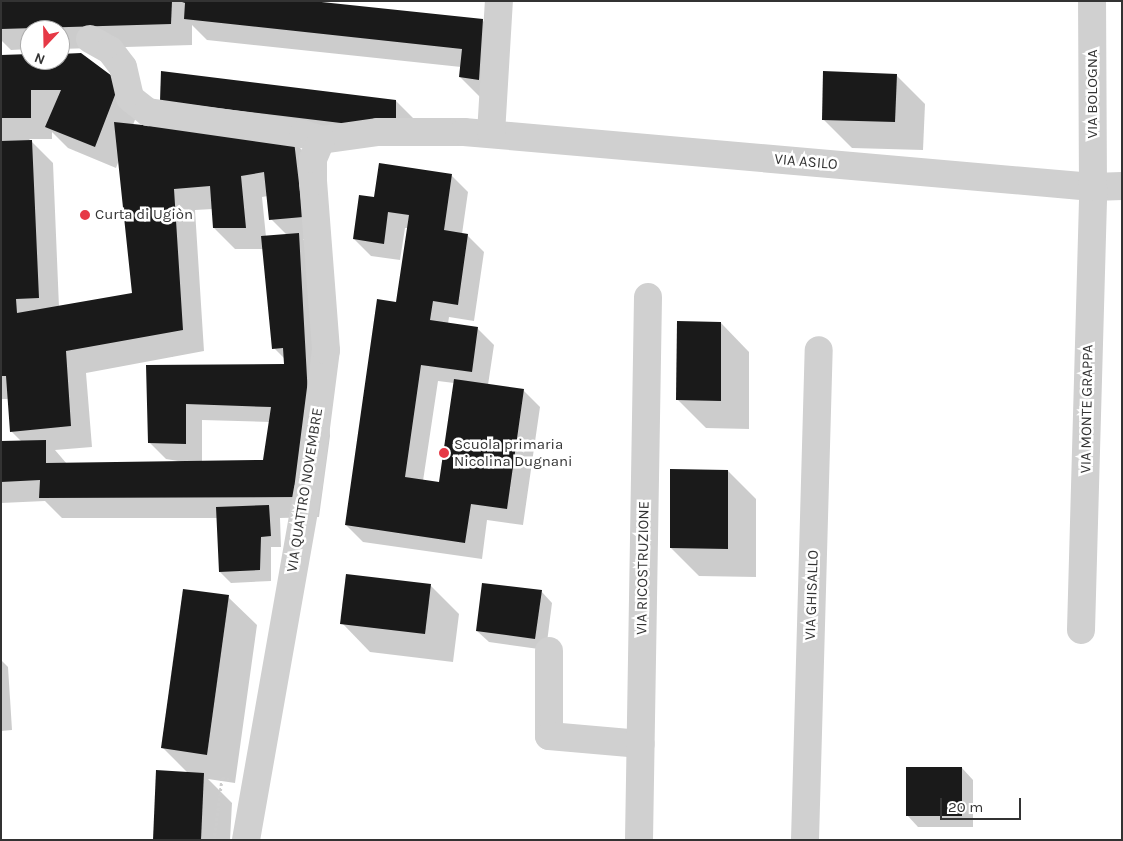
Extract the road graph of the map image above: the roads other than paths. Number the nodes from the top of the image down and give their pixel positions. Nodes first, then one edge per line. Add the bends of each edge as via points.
1 (499, 1) edge
2 (1092, 1) edge
3 (90, 39) dead end
4 (491, 134) junction
5 (321, 140) junction
6 (1122, 186) edge
7 (1093, 187) junction
8 (648, 297) dead end
9 (819, 350) dead end
10 (1081, 630) dead end
11 (550, 651) dead end
12 (640, 744) junction
13 (246, 840) edge
14 (639, 840) edge
15 (805, 840) edge

1 - 4 street
2 - 7 street, VIA BOLOGNA
3 - 5 street via 110,50 123,67 130,98 148,112 303,134
4 - 5 street, VIA ASILO via 378,132
4 - 7 street, VIA ASILO
5 - 13 street, VIA QUATTRO NOVEMBRE via 313,159 312,182 326,350 308,490
6 - 7 street, VIA ASILO
7 - 10 street, VIA MONTE GRAPPA
8 - 12 street, VIA RICOSTRUZIONE
9 - 15 street, VIA GHISALLO
11 - 12 street via 549,736
12 - 14 street, VIA RICOSTRUZIONE

